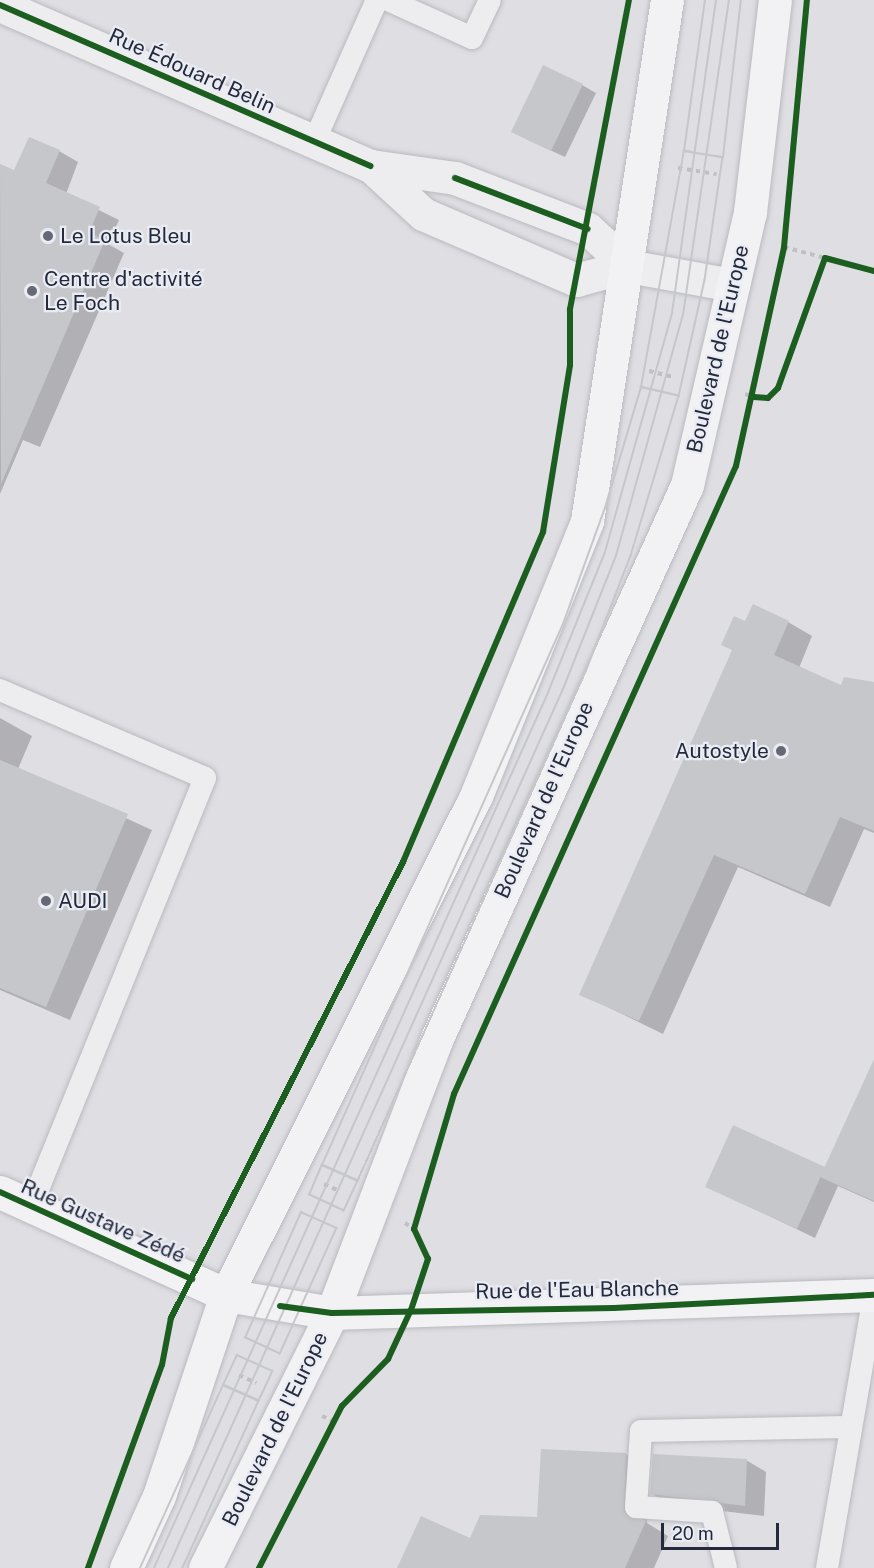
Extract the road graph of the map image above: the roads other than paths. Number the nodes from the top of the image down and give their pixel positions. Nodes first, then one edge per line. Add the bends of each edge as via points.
1 (377, 0) edge
2 (388, 0) edge
3 (490, 0) edge
4 (668, 0) edge
5 (775, 0) edge
6 (0, 5) edge
7 (314, 142) junction
8 (371, 166) junction
9 (628, 267) junction
10 (733, 285) junction
11 (0, 690) edge
12 (0, 1192) edge
13 (31, 1206) junction
14 (226, 1294) junction
15 (874, 1296) edge
16 (280, 1306) joint
17 (332, 1313) junction
18 (849, 1426) junction
19 (126, 1568) edge
20 (205, 1568) edge
21 (726, 1568) edge
22 (827, 1568) edge

1 - 7 lane
2 - 3 lane via 472,38
4 - 9 main road
5 - 10 main road, Boulevard de l'Europe via 754,176
6 - 7 street, Rue Édouard Belin
7 - 8 street, Rue Édouard Belin
8 - 9 street, Rue Édouard Belin via 455,178 588,229
8 - 9 street, Rue Édouard Belin via 423,214 576,280
9 - 10 street, Rue Édouard Belin
9 - 14 main road via 587,521 489,764
10 - 17 main road, Boulevard de l'Europe via 687,485 437,1038
11 - 13 lane via 205,778
12 - 13 main road, Rue Gustave Zédé
13 - 14 main road, Rue Gustave Zédé
14 - 16 main road, Rue Gustave Zédé
14 - 19 main road via 159,1496
15 - 17 main road, Rue de l'Eau Blanche
15 - 18 lane
16 - 17 main road, Rue de l'Eau Blanche
17 - 20 main road, Boulevard de l'Europe
18 - 21 lane via 641,1431 636,1507 712,1512
18 - 22 lane

